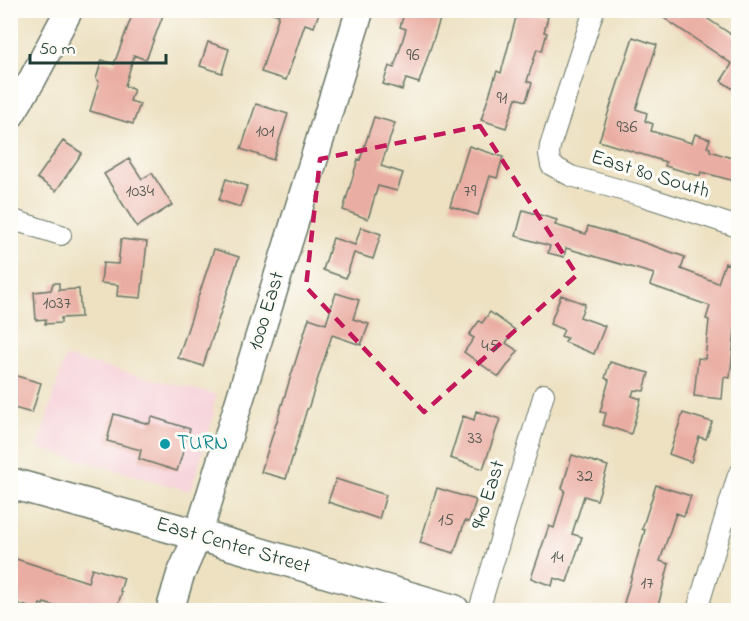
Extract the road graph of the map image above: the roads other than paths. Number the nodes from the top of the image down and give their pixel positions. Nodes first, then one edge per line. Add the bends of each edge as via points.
1 (360, 10) edge
2 (594, 10) edge
3 (66, 11) edge
4 (10, 116) edge
5 (10, 219) edge
6 (738, 227) edge
7 (61, 235) dead end
8 (544, 394) dead end
9 (738, 475) edge
10 (10, 483) edge
11 (198, 535) junction
12 (388, 601) edge
13 (170, 610) edge
14 (454, 610) edge
15 (479, 610) edge
16 (697, 610) edge

1 - 11 street, 1000 East
2 - 6 street, East 80 South via 550,146 551,165 571,177
3 - 4 street
5 - 7 street
8 - 15 street, 940 East
9 - 16 street
10 - 11 main road, East Center Street
11 - 12 main road, East Center Street
11 - 13 street, 1000 East
12 - 14 main road, East Center Street

